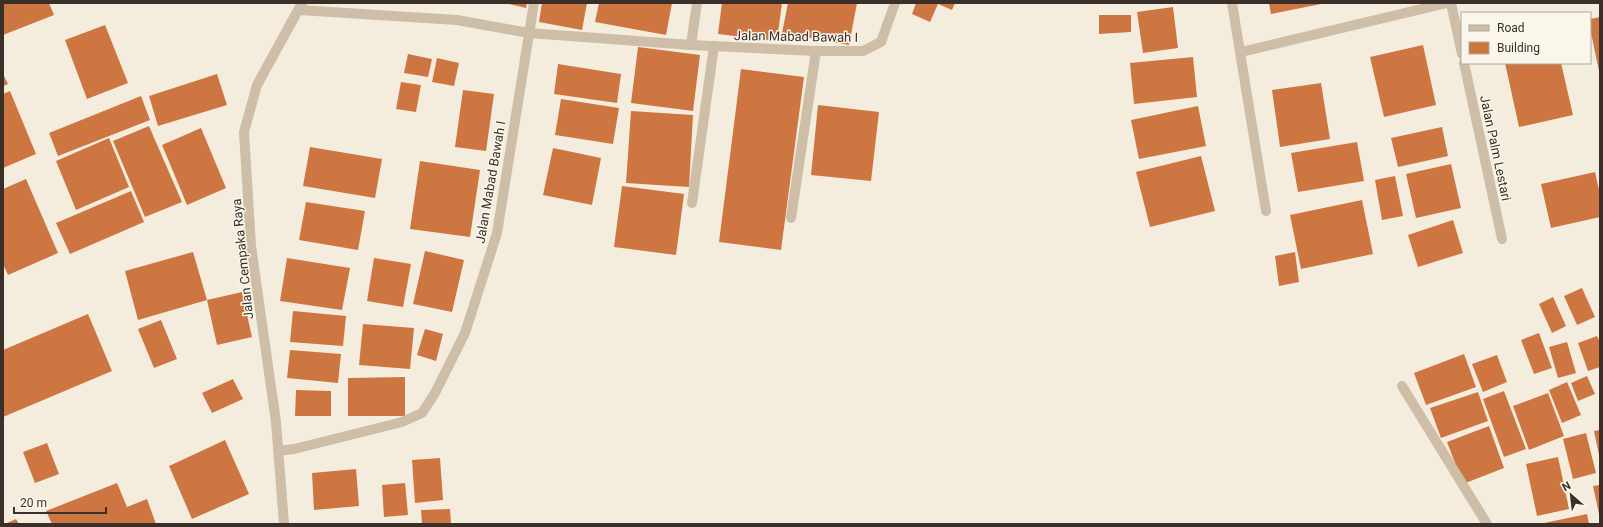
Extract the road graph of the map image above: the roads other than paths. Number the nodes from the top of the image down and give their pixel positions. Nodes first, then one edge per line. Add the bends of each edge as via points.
1 (534, 3) edge
2 (697, 3) edge
3 (895, 3) edge
4 (1232, 3) edge
5 (1447, 3) edge
6 (1451, 3) edge
7 (300, 7) edge
8 (529, 33) junction
9 (691, 45) junction
10 (714, 46) junction
11 (1461, 49) edge
12 (816, 51) junction
13 (1241, 52) junction
14 (1464, 64) edge
15 (692, 203) dead end
16 (1266, 211) dead end
17 (791, 218) dead end
18 (1502, 239) dead end
19 (1402, 386) dead end
20 (278, 451) junction
21 (281, 523) edge
22 (1487, 524) edge

1 - 8 street, Jalan Mabad Bawah I
2 - 9 street
3 - 12 street, Jalan Mabad Bawah I via 881,42 863,51
4 - 13 street
5 - 13 street
6 - 11 street
7 - 8 street, Jalan Mabad Bawah I via 457,20
7 - 20 street, Jalan Cempaka Raya via 257,85 244,132 251,246
8 - 9 street, Jalan Mabad Bawah I
8 - 20 street, Jalan Mabad Bawah I via 497,233 465,334 435,393 422,413 402,422
9 - 10 street, Jalan Mabad Bawah I
10 - 12 street, Jalan Mabad Bawah I
10 - 15 street
12 - 17 street
13 - 16 street
14 - 18 street, Jalan Palm Lestari
19 - 22 street
20 - 21 street, Jalan Cempaka Raya

